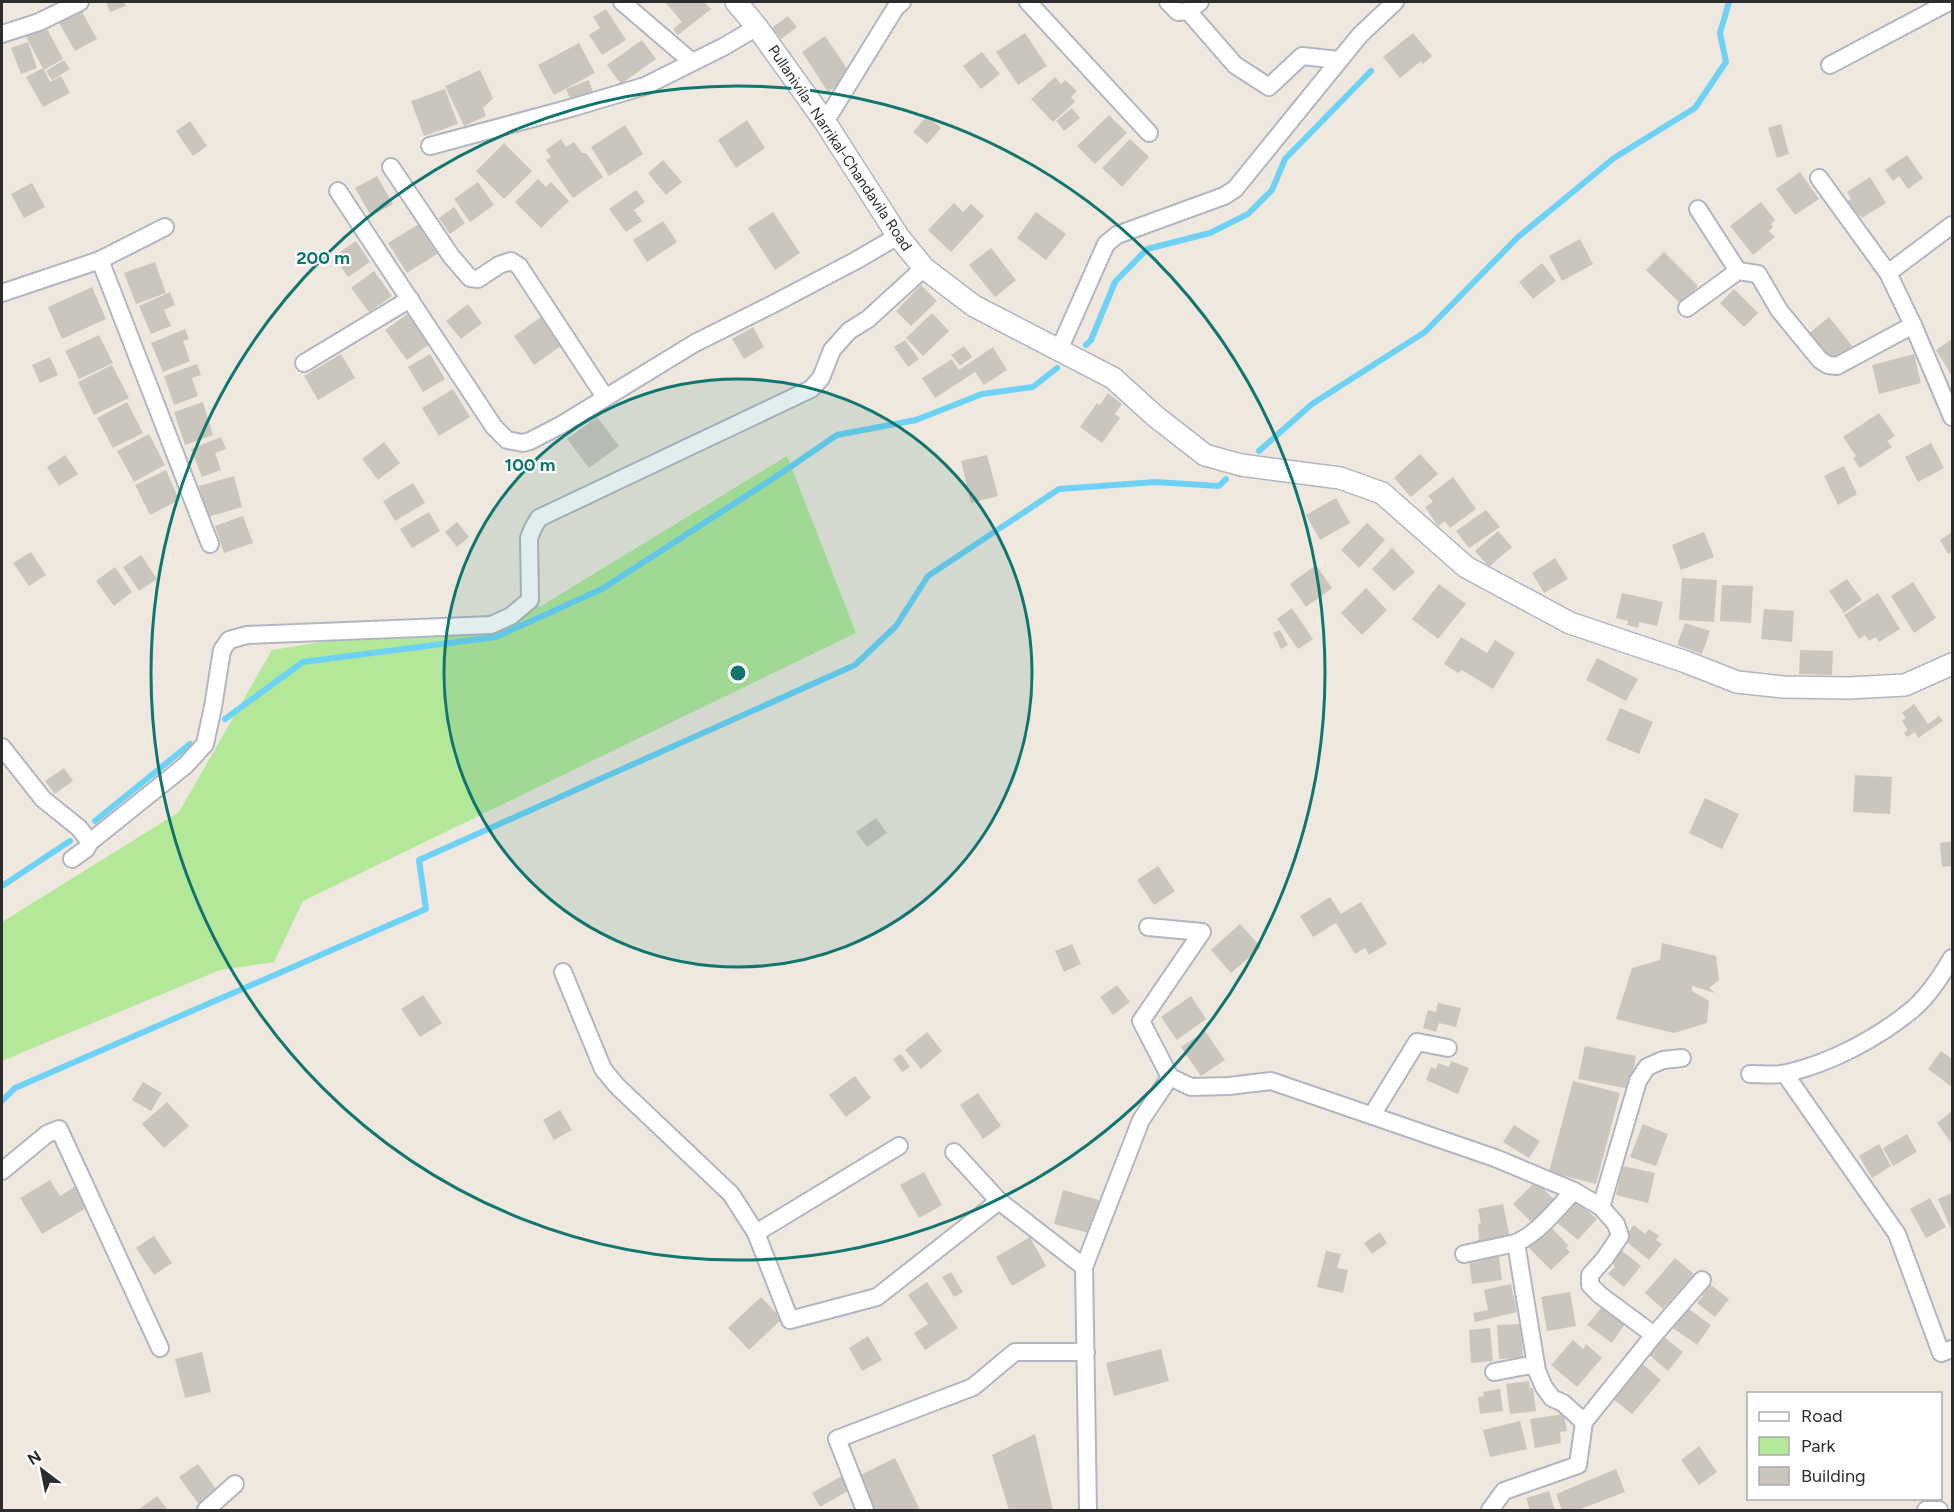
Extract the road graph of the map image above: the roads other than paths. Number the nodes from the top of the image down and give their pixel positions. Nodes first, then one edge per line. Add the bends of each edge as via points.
1 (80, 2) edge
2 (622, 2) edge
3 (736, 2) edge
4 (902, 2) edge
5 (1028, 2) edge
6 (1168, 2) edge
7 (1395, 2) edge
8 (1949, 2) edge
9 (1194, 6) edge
10 (758, 27) junction
11 (2, 34) edge
12 (1339, 60) junction
13 (692, 62) junction
14 (1830, 65) dead end
15 (825, 122) junction
16 (1149, 133) dead end
17 (430, 146) dead end
18 (391, 167) dead end
19 (1820, 178) dead end
20 (338, 191) dead end
21 (1698, 209) dead end
22 (1953, 225) edge
23 (165, 227) dead end
24 (898, 236) junction
25 (100, 260) junction
26 (924, 268) junction
27 (1738, 271) junction
28 (1888, 273) junction
29 (2, 293) edge
30 (410, 299) junction
31 (1687, 308) dead end
32 (1913, 325) junction
33 (1059, 350) junction
34 (304, 363) dead end
35 (605, 397) junction
36 (1951, 410) edge
37 (210, 544) dead end
38 (1953, 664) edge
39 (2, 747) edge
40 (90, 842) junction
41 (72, 859) dead end
42 (1148, 927) dead end
43 (1953, 958) edge
44 (562, 972) dead end
45 (1448, 1048) dead end
46 (1682, 1058) dead end
47 (1750, 1074) dead end
48 (1785, 1074) junction
49 (1170, 1077) junction
50 (1372, 1115) junction
51 (899, 1146) dead end
52 (954, 1152) dead end
53 (2, 1171) edge
54 (1574, 1191) junction
55 (999, 1202) junction
56 (1601, 1206) junction
57 (756, 1233) junction
58 (1516, 1243) junction
59 (1464, 1254) dead end
60 (1084, 1267) junction
61 (1702, 1280) dead end
62 (1654, 1335) junction
63 (160, 1348) dead end
64 (1953, 1349) edge
65 (1086, 1352) junction
66 (1536, 1364) junction
67 (1494, 1372) dead end
68 (1584, 1422) junction
69 (235, 1484) dead end
70 (206, 1510) edge
71 (865, 1510) edge
72 (1088, 1510) edge
73 (1490, 1510) edge
74 (1926, 1510) edge
75 (1939, 1510) edge

1 - 11 street
2 - 13 street
3 - 10 street, Pullanivila- Narrikal-Chandavila Road
4 - 15 street
5 - 16 street
6 - 9 street via 1178,12
7 - 12 street
8 - 14 street
9 - 12 street via 1235,65 1269,87 1302,56
10 - 13 street
10 - 15 street, Pullanivila- Narrikal-Chandavila Road
12 - 33 street via 1235,189 1117,235 1106,244
13 - 17 street via 645,86
15 - 24 street, Pullanivila- Narrikal-Chandavila Road
18 - 35 street via 470,278 478,279 511,261 519,266
19 - 28 street
20 - 30 street
21 - 27 street
22 - 28 street
23 - 25 street
24 - 26 street, Pullanivila- Narrikal-Chandavila Road
24 - 35 street via 695,343
25 - 29 street
25 - 37 street
26 - 33 street, Pullanivila- Narrikal-Chandavila Road via 974,306
26 - 40 street via 868,319 849,331 832,350 821,378 811,388 539,518 529,538 530,600 511,616 490,625 247,635 229,640 222,650 205,744 186,765
27 - 31 street
27 - 32 street via 1758,274 1779,310 1828,365 1849,361
28 - 32 street
30 - 34 street
30 - 35 street via 494,427 507,440 530,441
32 - 36 street
33 - 38 street, Pullanivila- Narrikal-Chandavila Road via 1113,378 1205,455 1241,465 1340,478 1382,493 1466,567 1570,623 1737,682 1783,687 1905,685
39 - 40 street via 43,799
40 - 41 street
42 - 49 street via 1202,932 1141,1021
43 - 48 street via 1913,1008 1870,1039
44 - 57 street via 603,1069 732,1194
45 - 50 street via 1416,1042
46 - 56 street via 1647,1067 1638,1081
47 - 48 street
48 - 64 street via 1897,1234 1941,1353
49 - 50 street via 1191,1086 1271,1081
49 - 60 street via 1142,1120
50 - 54 street via 1495,1158
51 - 57 street
52 - 55 street
53 - 63 street via 47,1134 59,1129
54 - 56 street
54 - 58 street via 1534,1233
55 - 57 street via 877,1297 790,1320
55 - 60 street
56 - 62 street via 1616,1224 1620,1236 1590,1275 1590,1285
58 - 59 street
58 - 66 street
60 - 65 street
61 - 62 street
62 - 68 street
65 - 71 street via 1015,1352 973,1387 837,1438
65 - 72 street
66 - 67 street
66 - 68 street via 1552,1398
68 - 73 street via 1578,1465 1504,1491
69 - 70 street
74 - 75 street

